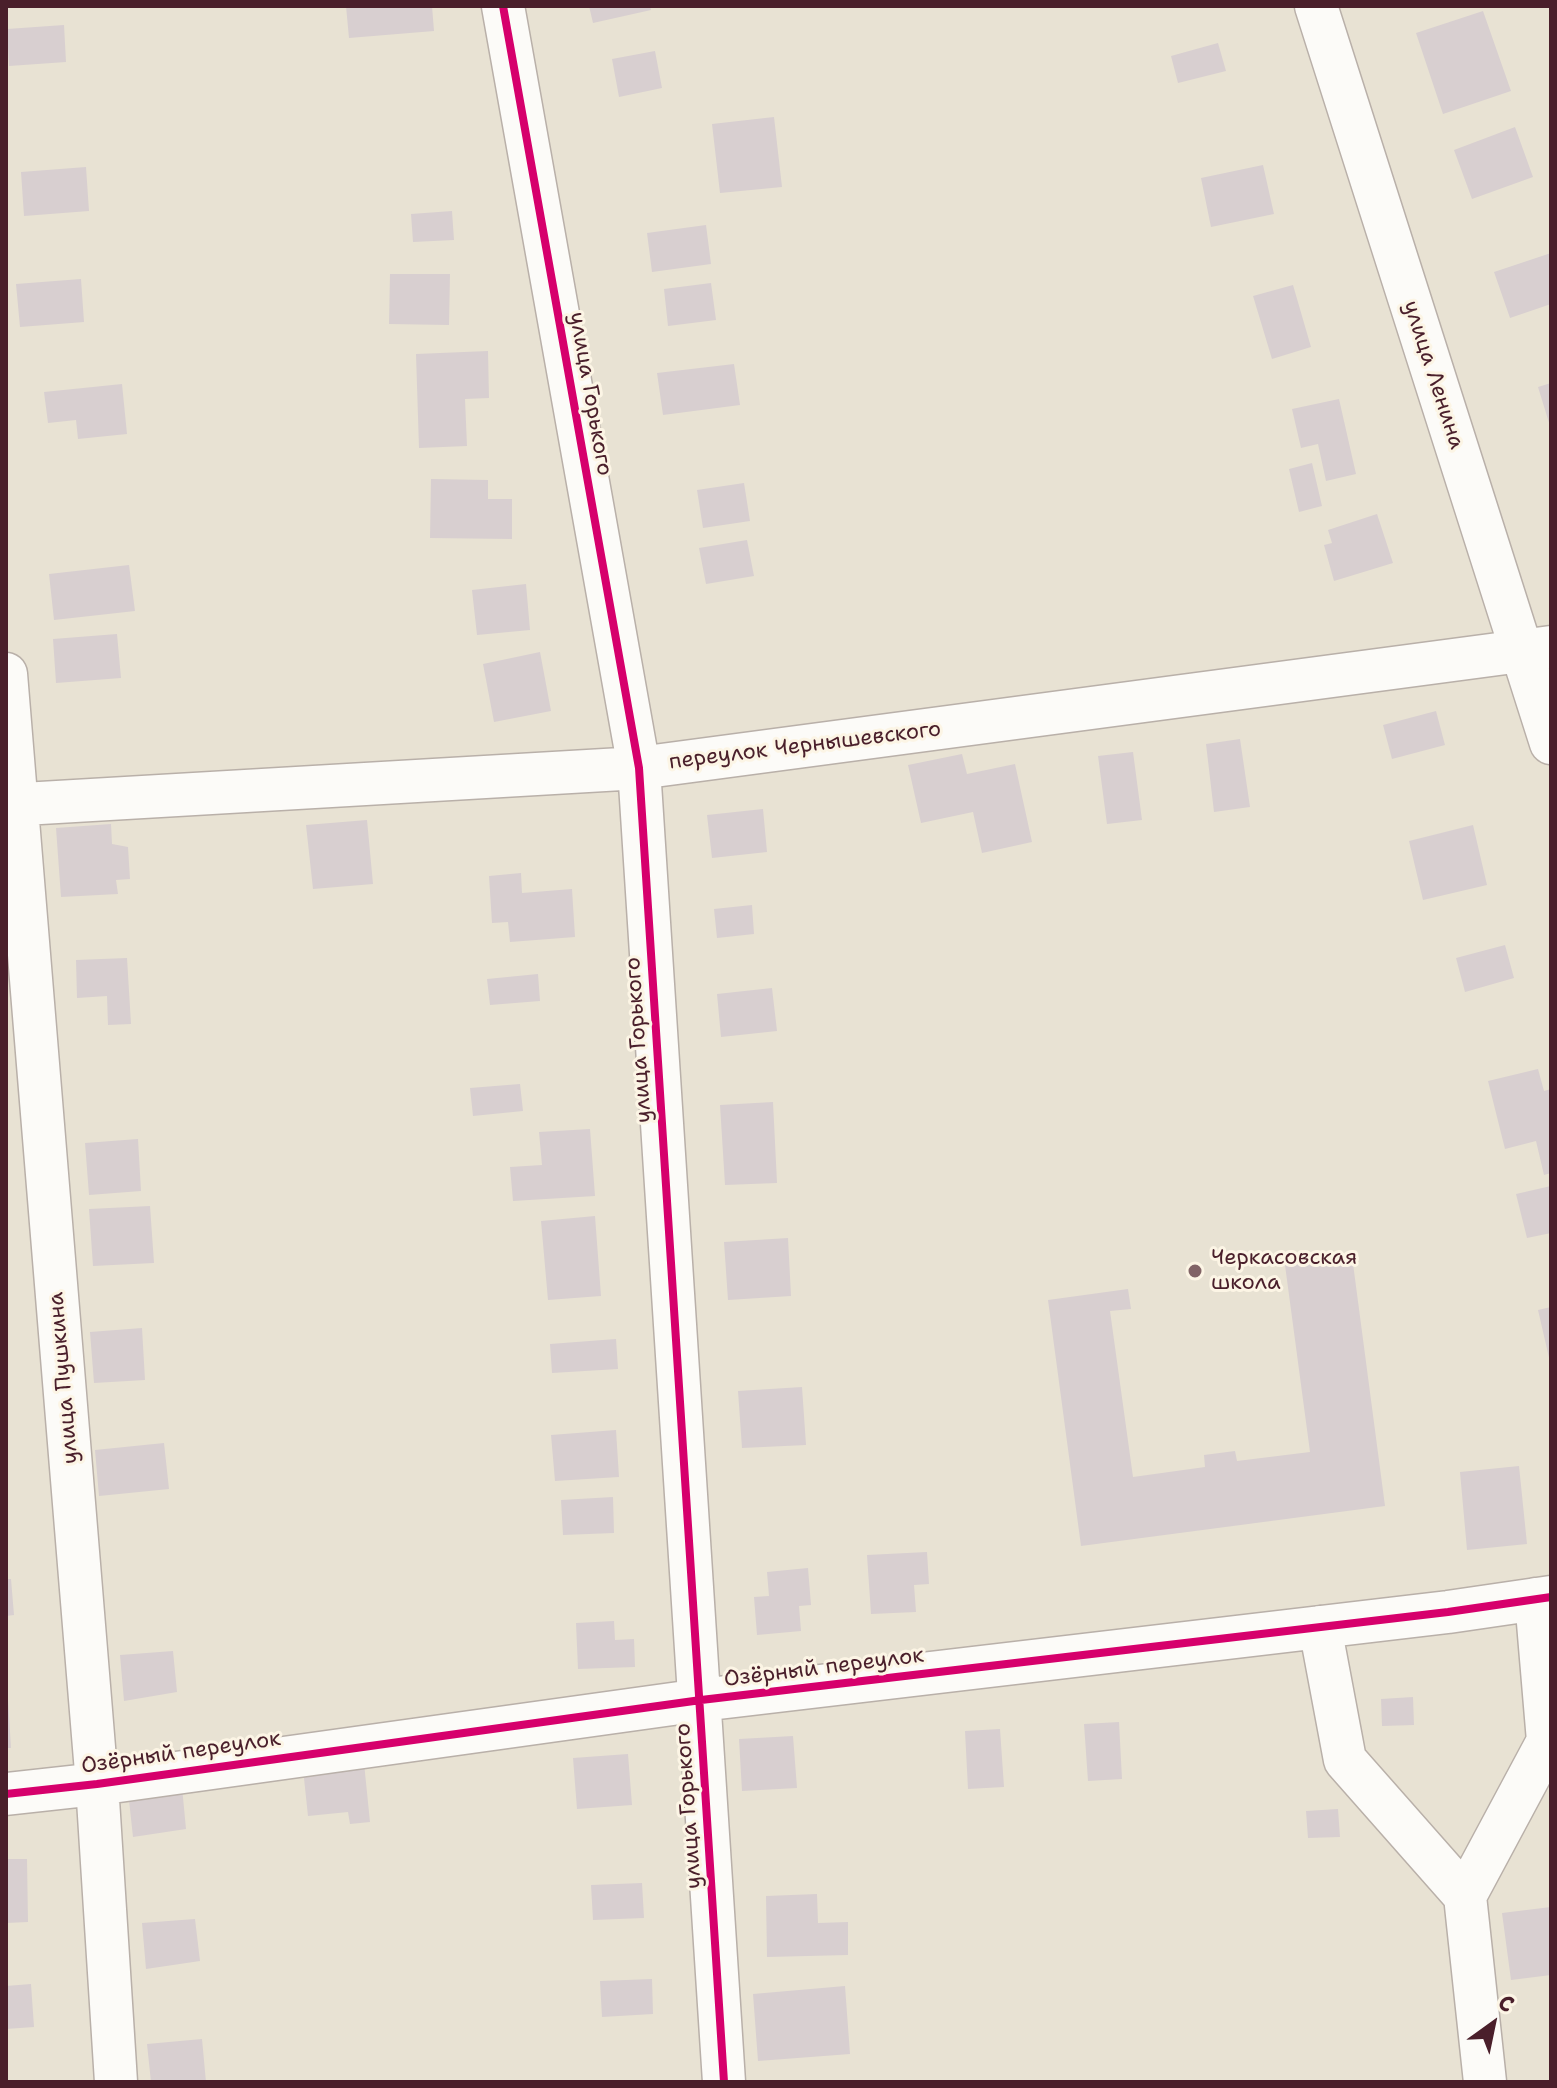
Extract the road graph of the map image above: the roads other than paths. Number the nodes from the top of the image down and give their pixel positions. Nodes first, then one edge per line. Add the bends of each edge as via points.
1 (503, 6) edge
2 (1316, 6) edge
3 (1536, 650) edge
4 (6, 674) edge
5 (1551, 743) edge
6 (639, 768) junction
7 (12, 804) edge
8 (1543, 1598) edge
9 (1320, 1627) junction
10 (701, 1700) junction
11 (97, 1784) junction
12 (6, 1794) edge
13 (1465, 1896) junction
14 (116, 2082) edge
15 (724, 2082) edge
16 (1485, 2082) edge

1 - 6 street, улица Горького
2 - 3 street, улица Ленина
3 - 5 street, улица Ленина
3 - 6 street, переулок Чернышевского
4 - 7 street, улица Пушкина
6 - 7 street, переулок Чернышевского
6 - 10 street, улица Горького
7 - 11 street, улица Пушкина
8 - 9 street, Озёрный переулок
8 - 13 street via 1548,1741
9 - 10 street, Озёрный переулок
9 - 13 street via 1345,1760
10 - 11 street, Озёрный переулок
10 - 15 street, улица Горького
11 - 12 street, Озёрный переулок
11 - 14 street, улица Пушкина
13 - 16 street

